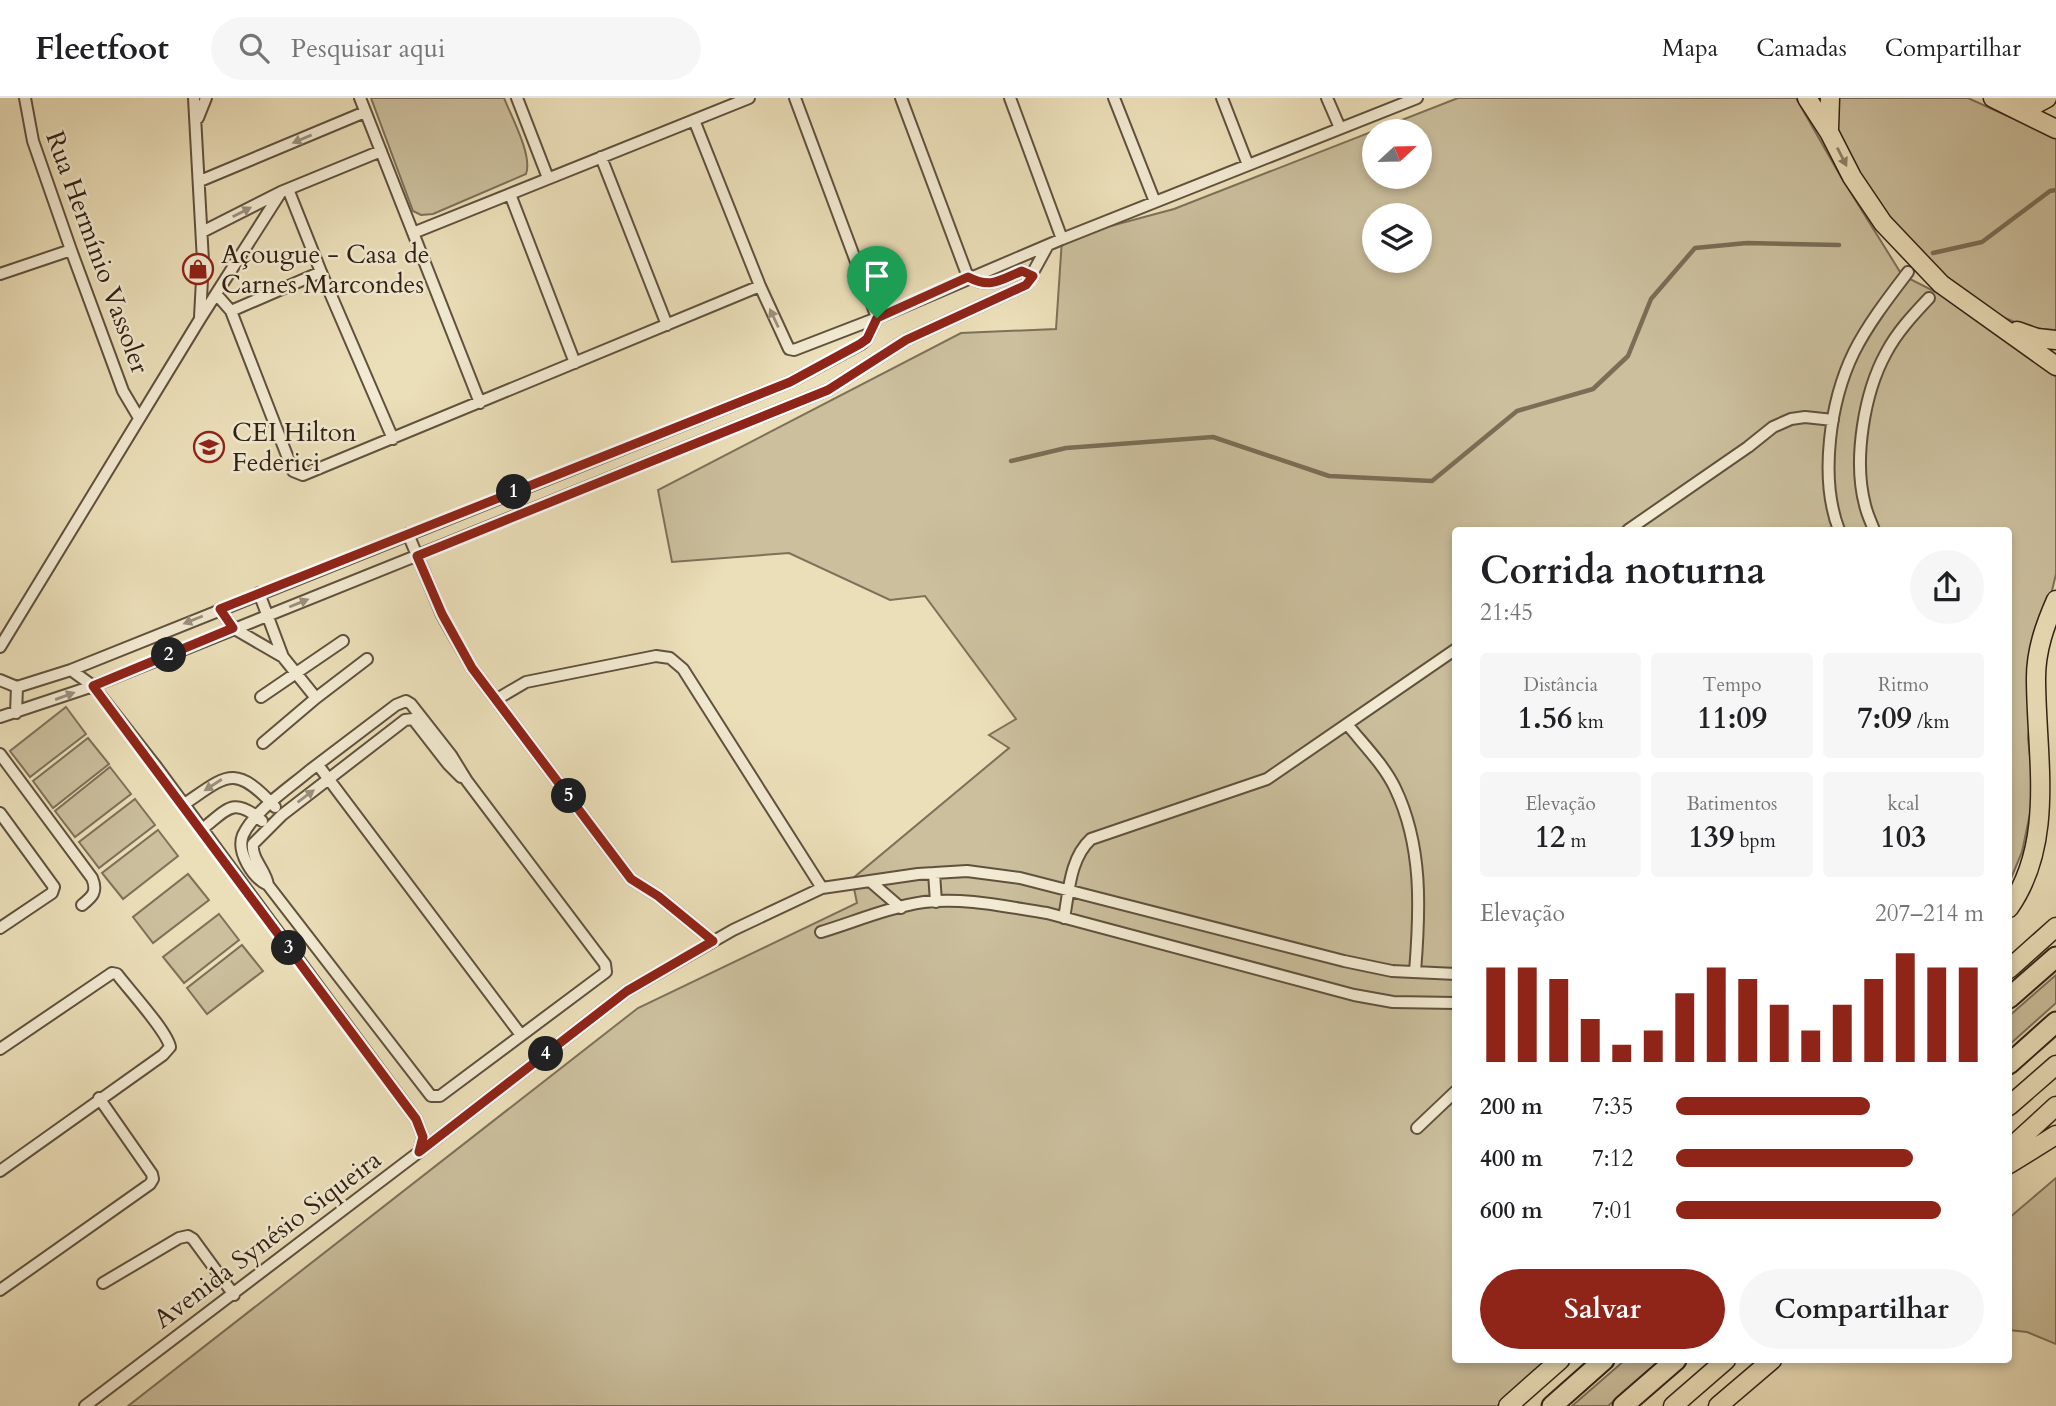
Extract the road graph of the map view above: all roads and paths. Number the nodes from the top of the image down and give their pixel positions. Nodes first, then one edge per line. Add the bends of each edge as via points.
1 (25, 98) edge
2 (194, 98) edge
3 (206, 98) edge
4 (360, 98) edge
5 (517, 98) edge
6 (749, 98) edge
7 (795, 98) edge
8 (901, 98) edge
9 (1010, 98) edge
10 (1114, 98) edge
11 (1222, 98) edge
12 (1327, 98) edge
13 (1417, 98) edge
14 (1807, 98) edge
15 (1830, 98) edge
16 (2047, 98) edge
17 (2001, 101) edge
18 (365, 112) junction
19 (694, 120) junction
20 (196, 127) junction
21 (1340, 128) junction
22 (2056, 129) edge
23 (1829, 132) junction
24 (380, 151) junction
25 (601, 157) junction
26 (1248, 165) junction
27 (548, 178) junction
28 (200, 181) junction
29 (284, 191) junction
30 (510, 194) junction
31 (1155, 202) junction
32 (202, 232) junction
33 (412, 233) junction
34 (1062, 239) junction
35 (1048, 245) junction
36 (71, 250) junction
37 (321, 272) junction
38 (1908, 272) dead end
39 (0, 274) edge
40 (1033, 276) junction
41 (968, 277) junction
42 (760, 286) junction
43 (217, 295) junction
44 (1929, 298) dead end
45 (231, 312) junction
46 (877, 318) junction
47 (200, 319) junction
48 (1995, 322) junction
49 (667, 325) junction
50 (2056, 340) edge
51 (575, 363) junction
52 (2056, 366) edge
53 (480, 403) junction
54 (139, 418) junction
55 (1833, 420) junction
56 (393, 439) junction
57 (1632, 527) edge
58 (1838, 527) edge
59 (1873, 527) edge
60 (408, 534) junction
61 (417, 556) junction
62 (259, 593) junction
63 (2056, 600) edge
64 (220, 609) junction
65 (268, 615) junction
66 (233, 628) junction
67 (343, 640) dead end
68 (0, 647) edge
69 (1452, 652) edge
70 (283, 657) junction
71 (367, 659) dead end
72 (71, 670) junction
73 (296, 673) junction
74 (0, 680) edge
75 (93, 686) junction
76 (17, 687) junction
77 (261, 697) dead end
78 (316, 698) junction
79 (496, 699) junction
80 (16, 713) junction
81 (0, 717) edge
82 (1347, 724) junction
83 (263, 743) dead end
84 (0, 754) edge
85 (318, 765) junction
86 (328, 779) junction
87 (467, 781) junction
88 (271, 802) junction
89 (183, 805) junction
90 (0, 813) edge
91 (282, 814) junction
92 (257, 817) junction
93 (268, 826) junction
94 (201, 830) junction
95 (934, 873) junction
96 (871, 882) junction
97 (268, 885) junction
98 (822, 888) junction
99 (1070, 890) junction
100 (936, 902) junction
101 (2012, 904) edge
102 (82, 905) dead end
103 (901, 908) junction
104 (1064, 918) junction
105 (2056, 927) edge
106 (0, 928) edge
107 (821, 932) dead end
108 (713, 941) junction
109 (2056, 957) edge
110 (2012, 966) edge
111 (1415, 972) junction
112 (1452, 974) edge
113 (2012, 996) edge
114 (1452, 1003) edge
115 (2056, 1022) edge
116 (521, 1035) junction
117 (0, 1049) edge
118 (2012, 1061) edge
119 (2056, 1065) edge
120 (1452, 1095) edge
121 (99, 1098) junction
122 (2012, 1103) edge
123 (2056, 1106) edge
124 (1417, 1128) dead end
125 (2056, 1135) edge
126 (2012, 1146) edge
127 (419, 1152) junction
128 (2012, 1162) edge
129 (0, 1171) edge
130 (103, 1283) dead end
131 (0, 1290) edge
132 (234, 1295) junction
133 (1557, 1363) edge
134 (1601, 1363) edge
135 (1673, 1363) edge
136 (1723, 1363) edge
137 (1768, 1363) edge
138 (85, 1406) edge
139 (1508, 1406) edge
140 (1552, 1406) edge
141 (1623, 1406) edge
142 (1673, 1406) edge
143 (1718, 1406) edge

1 - 36 street, Rua Hermínio Vassoler via 33,141
2 - 20 street
3 - 20 street
4 - 18 street
5 - 27 street
6 - 19 street
7 - 46 street
8 - 41 street
9 - 34 street
10 - 31 street
11 - 26 street
12 - 21 street
13 - 21 street
14 - 23 main road
15 - 23 main road
16 - 17 main road via 2034,105
17 - 22 main road
18 - 24 street
18 -> 28 street
19 - 25 street
19 - 42 street
20 - 28 street
21 - 26 street
23 -> 48 main road via 1883,223 1941,284
24 - 29 street
24 - 33 street
25 - 27 street
25 - 49 street
26 - 31 street
27 - 30 street
28 - 32 street
32 -> 29 street
29 - 37 street
29 - 43 street
30 - 33 street
30 - 51 street
31 - 34 street
32 - 47 street
33 - 53 street
34 - 35 street
35 - 40 street
35 - 41 street
36 - 39 street
36 - 54 street, Rua Hermínio Vassoler via 123,391
37 - 45 street
37 - 56 street
38 - 55 street via 1854,352
40 - 41 street via 1022,271 988,285
40 - 61 street via 1022,288 906,340 828,390
41 - 46 street
46 -> 42 street via 789,349
42 - 49 street
43 - 45 street
43 - 47 street
44 - 59 street via 1886,353 1871,388 1862,433 1861,472 1864,504
45 - 56 street via 293,471 303,475
46 - 60 street via 867,339 790,382
47 - 54 street
48 - 50 main road
48 - 52 main road
49 - 51 street
51 - 53 street
53 - 56 street
54 - 68 street
55 - 57 street via 1805,417 1773,426
55 - 58 street via 1829,483
60 - 61 street
60 - 62 street
65 -> 61 street
61 - 79 street via 442,614 472,668
62 - 64 street
62 - 65 street
63 - 101 main road via 2042,632 2036,676 2045,790 2040,840 2024,890
64 - 66 street
64 -> 72 street
65 - 66 street
65 - 70 street
66 - 70 street
66 - 75 street
67 - 73 street
69 - 82 street
70 - 73 street
71 - 78 street
72 - 75 street, Avenida Synésio Siqueira
72 - 76 street
73 - 77 street
73 - 78 street
74 - 76 street
80 -> 75 street
75 - 89 street, Avenida Synésio Siqueira
76 - 80 street
78 - 83 street
79 - 98 street via 526,682 656,656 670,659 683,669
79 - 108 street via 631,879
80 - 81 street
82 - 99 street via 1267,779 1091,839 1076,861
82 - 111 street via 1395,787 1409,825 1417,860
84 - 102 street via 92,878 96,890
85 - 86 street
85 - 87 street via 406,701
85 - 88 street
86 - 87 street via 410,718
91 -> 86 street
86 - 116 street
87 - 116 street via 607,968
88 -> 89 street via 240,778 231,777
88 - 91 street
88 - 92 street
89 - 94 street, Avenida Synésio Siqueira
90 - 106 street via 54,887 52,893
91 - 93 street
92 - 93 street
92 - 94 street via 246,808 233,807
92 - 97 street via 243,835 241,846 245,860
93 - 97 street via 252,849
94 - 127 street, Avenida Synésio Siqueira via 416,1119 423,1137
95 - 96 street
95 - 99 street via 967,871
95 - 100 street
96 - 98 street
96 - 103 street
97 - 116 street via 431,1096 440,1096
98 - 108 street
99 - 104 street
99 - 111 street via 1344,961
100 - 103 street
100 - 104 street via 1001,906
103 - 107 street
104 - 114 street via 1353,995 1393,1002
105 - 110 main road
108 - 127 street via 627,991
109 - 113 highway
111 - 112 street
115 - 118 highway
117 - 121 street via 114,973 170,1047
119 - 122 main road
120 - 124 street
121 - 129 street
121 - 131 street via 153,1180
123 - 126 main road
125 - 128 main road
127 - 132 street, Avenida Synésio Siqueira
130 - 132 street via 188,1236
132 - 138 street, Avenida Synésio Siqueira
133 - 139 main road
134 - 140 highway
135 - 141 highway
136 - 142 main road
137 - 143 main road

